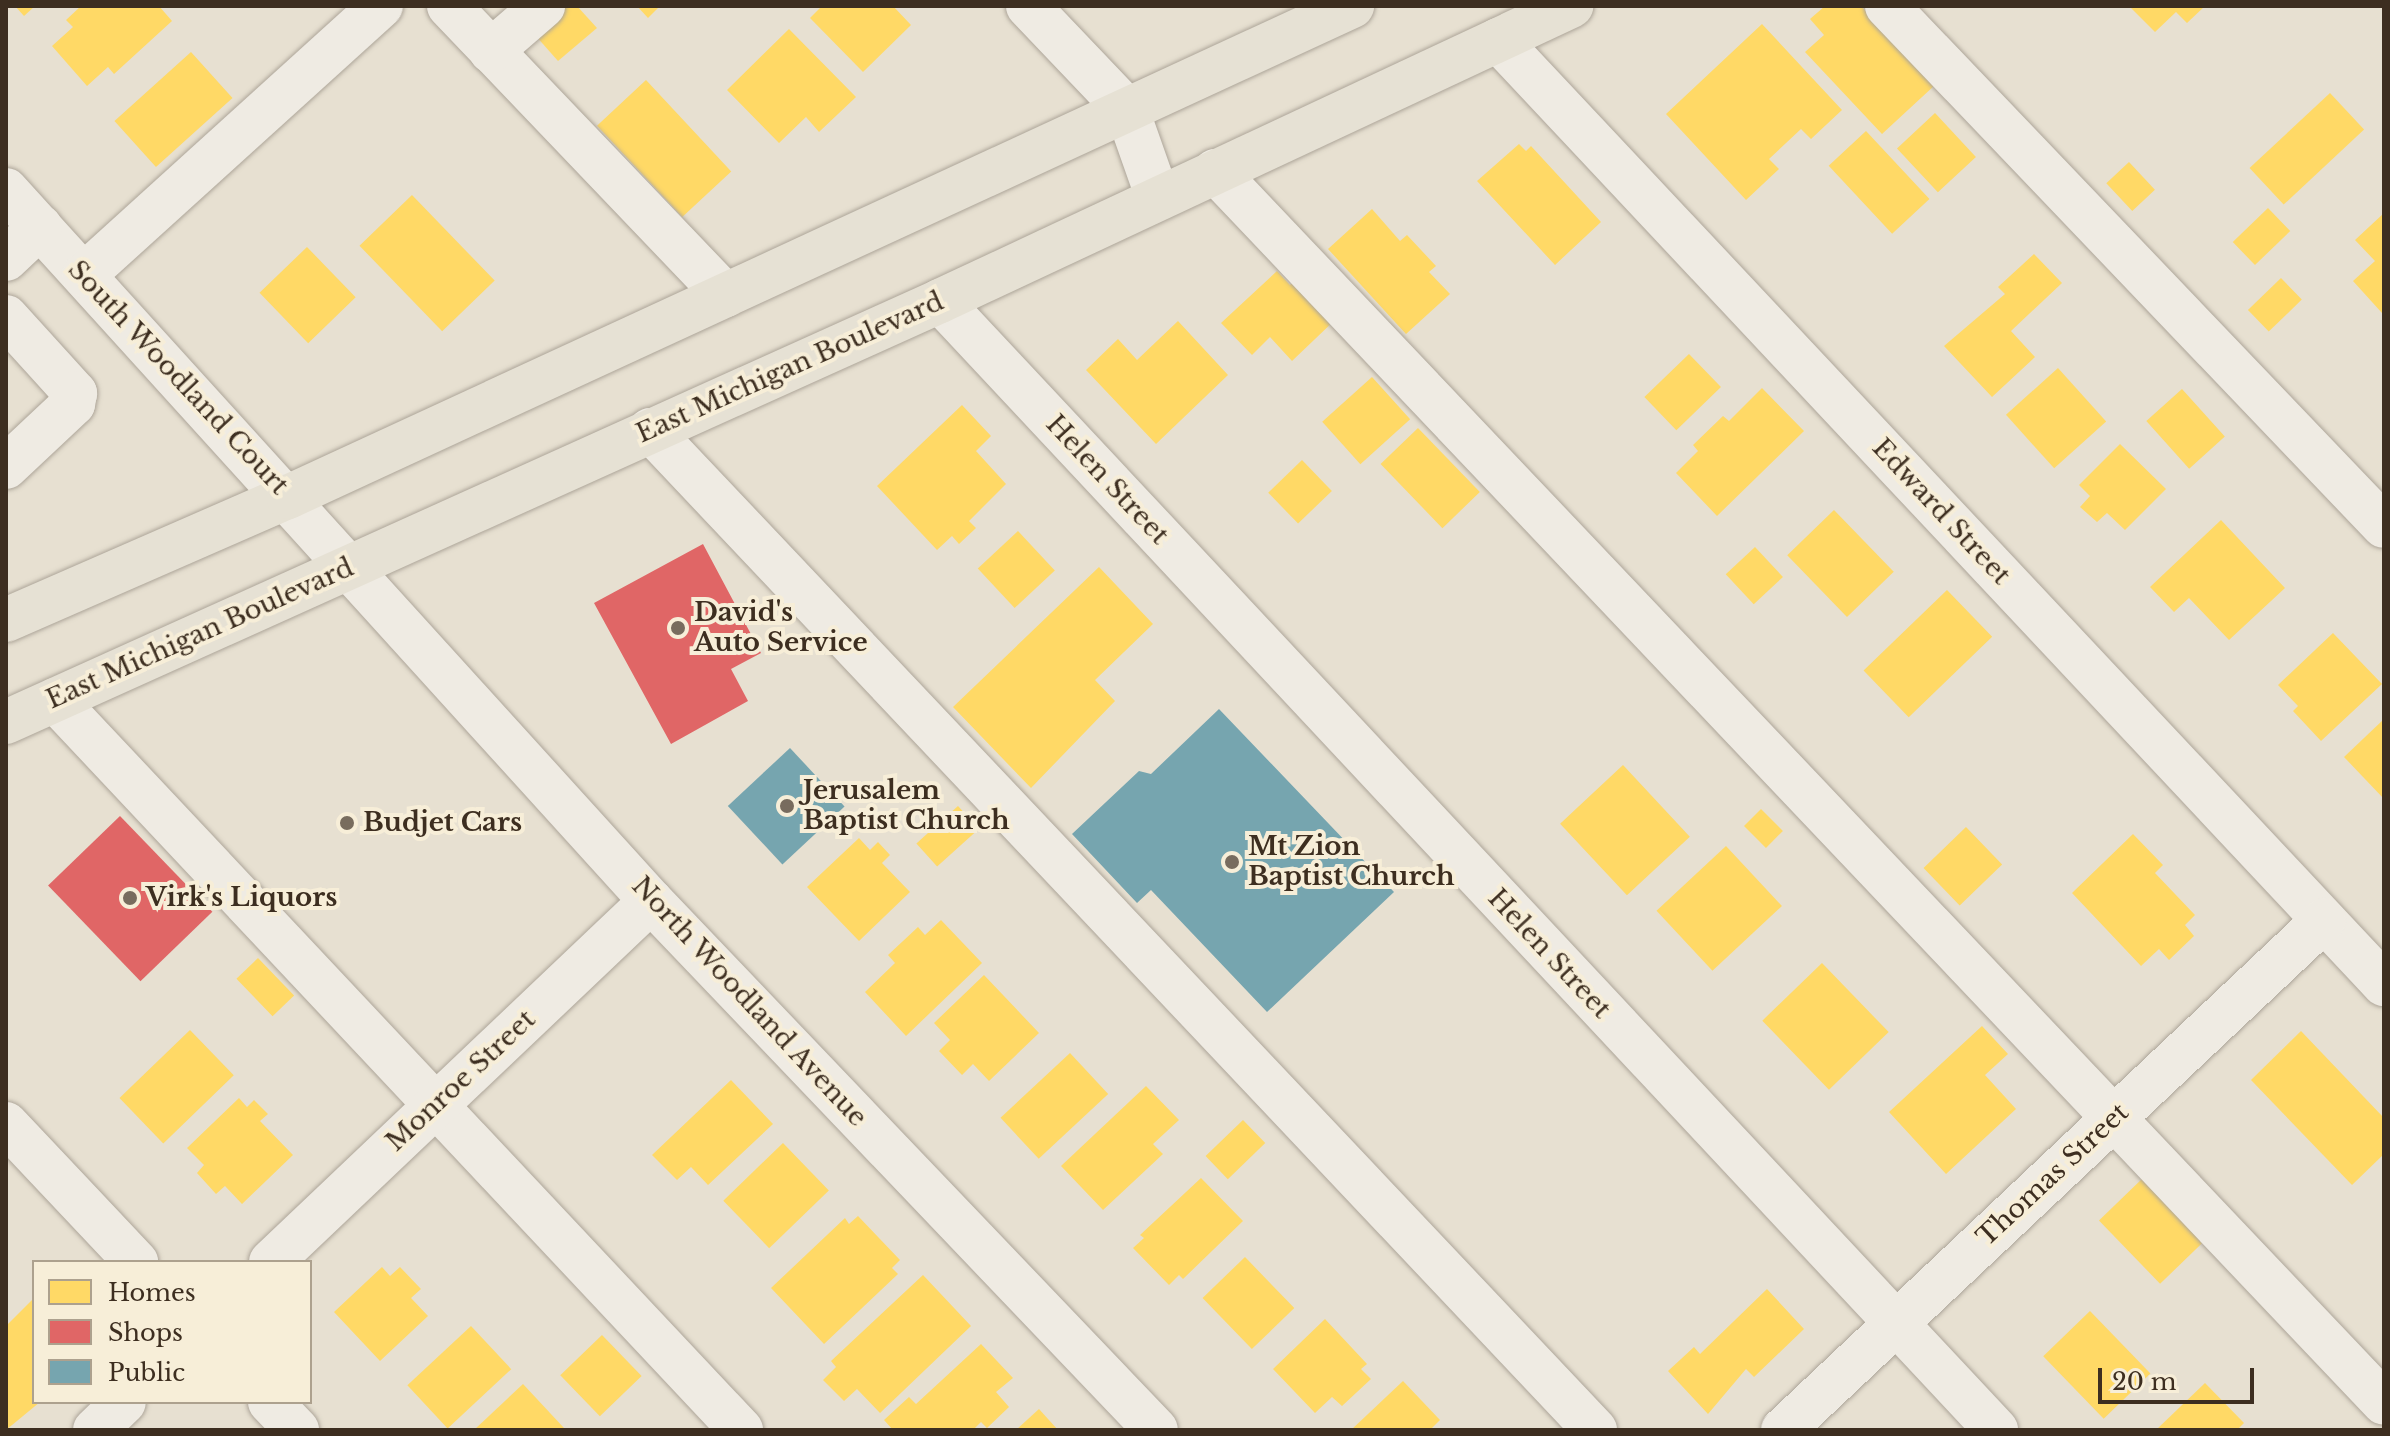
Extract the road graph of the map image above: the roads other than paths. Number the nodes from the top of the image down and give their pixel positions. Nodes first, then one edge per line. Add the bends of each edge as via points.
1 (381, 6) edge
2 (449, 6) edge
3 (543, 6) edge
4 (1028, 6) edge
5 (1352, 6) edge
6 (1571, 6) edge
7 (1887, 6) edge
8 (1498, 40) junction
9 (491, 51) junction
10 (1127, 110) junction
11 (1215, 171) junction
12 (6, 190) edge
13 (1158, 198) junction
14 (40, 227) junction
15 (6, 259) edge
16 (84, 275) junction
17 (725, 295) junction
18 (940, 301) junction
19 (6, 317) edge
20 (650, 430) junction
21 (6, 467) edge
22 (288, 497) junction
23 (2384, 526) edge
24 (351, 565) junction
25 (6, 620) edge
26 (55, 700) junction
27 (6, 722) edge
28 (651, 901) junction
29 (2324, 920) junction
30 (2384, 984) edge
31 (433, 1107) junction
32 (2112, 1119) junction
33 (6, 1124) edge
34 (134, 1260) edge
35 (273, 1260) edge
36 (1895, 1324) junction
37 (2384, 1403) edge
38 (122, 1404) edge
39 (272, 1404) edge
40 (95, 1430) edge
41 (297, 1430) edge
42 (741, 1430) edge
43 (1156, 1430) edge
44 (1595, 1430) edge
45 (1783, 1430) edge
46 (1996, 1430) edge

1 - 16 street
2 - 9 street
3 - 9 street
4 - 10 street
5 - 10 main road
6 - 8 main road, East Michigan Boulevard
7 - 23 street
8 - 11 main road, East Michigan Boulevard
8 - 29 street, Edward Street
9 - 17 street
10 - 13 street
10 - 17 main road
11 - 13 main road, East Michigan Boulevard
11 - 32 street
12 - 14 street, South Woodland Court
13 - 18 main road, East Michigan Boulevard
14 - 15 street
14 - 16 street, South Woodland Court
16 - 22 street, South Woodland Court
17 - 22 main road
18 - 20 main road, East Michigan Boulevard
18 - 36 street, Helen Street
19 - 21 street via 75,393 73,404
20 - 24 main road, East Michigan Boulevard
20 - 44 street
22 - 24 street, South Woodland Court
22 - 25 main road
24 - 26 main road, East Michigan Boulevard
24 - 28 street, North Woodland Avenue
26 - 27 main road, East Michigan Boulevard
26 - 31 street
28 - 31 street, Monroe Street
28 - 43 street, North Woodland Avenue
29 - 30 street, Edward Street
29 - 32 street, Thomas Street
31 - 35 street, Monroe Street
31 - 42 street
32 - 36 street, Thomas Street
32 - 37 street
33 - 34 street
36 - 45 street, Thomas Street
36 - 46 street, Helen Street
38 - 40 street
39 - 41 street

